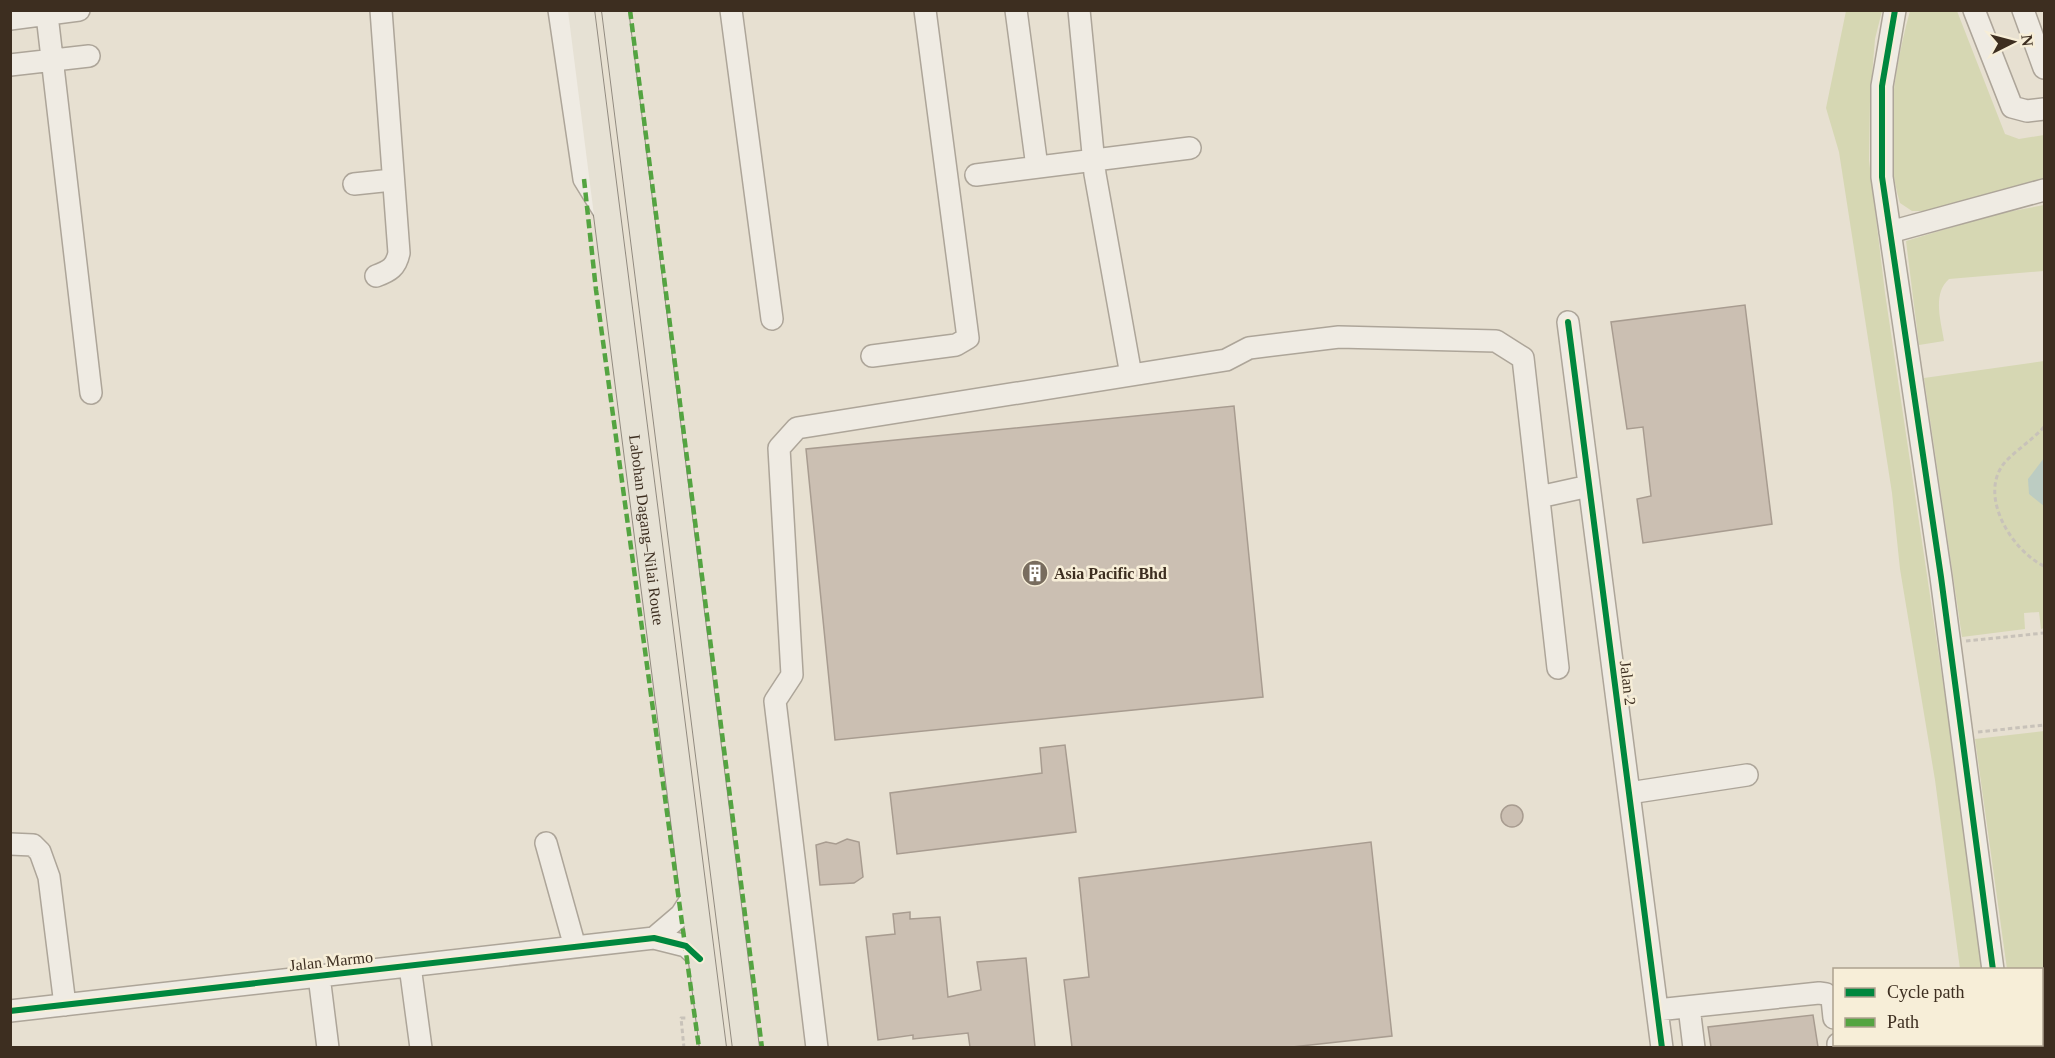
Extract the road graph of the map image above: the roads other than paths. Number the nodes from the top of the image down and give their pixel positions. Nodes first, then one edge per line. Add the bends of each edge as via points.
1 (80, 10) edge
2 (381, 10) edge
3 (559, 10) edge
4 (580, 10) edge
5 (615, 10) edge
6 (731, 10) edge
7 (925, 10) edge
8 (1016, 10) edge
9 (1079, 10) edge
10 (1895, 10) edge
11 (1974, 10) edge
12 (2023, 10) edge
13 (47, 15) junction
14 (10, 19) edge
15 (89, 56) dead end
16 (52, 60) junction
17 (10, 65) edge
18 (2044, 68) edge
19 (2044, 109) edge
20 (1190, 148) dead end
21 (1094, 159) junction
22 (1037, 167) junction
23 (976, 176) dead end
24 (392, 180) junction
25 (354, 184) dead end
26 (2044, 190) edge
27 (608, 219) junction
28 (1890, 232) junction
29 (376, 276) dead end
30 (772, 319) dead end
31 (1568, 322) dead end
32 (872, 356) dead end
33 (1131, 375) junction
34 (91, 393) dead end
35 (1589, 486) junction
36 (1539, 497) junction
37 (1558, 668) dead end
38 (1747, 775) dead end
39 (1629, 793) junction
40 (546, 843) dead end
41 (10, 844) edge
42 (692, 898) junction
43 (654, 938) junction
44 (575, 947) junction
45 (700, 959) junction
46 (410, 966) junction
47 (1993, 968) edge
48 (320, 976) junction
49 (65, 1005) junction
50 (1689, 1006) junction
51 (1833, 1008) edge
52 (1657, 1010) junction
53 (10, 1011) edge
54 (328, 1047) edge
55 (421, 1047) edge
56 (713, 1047) edge
57 (746, 1047) edge
58 (817, 1047) edge
59 (1662, 1047) edge
60 (1694, 1047) edge

1 - 13 street
2 - 24 street
3 - 27 street via 584,179
4 - 27 main road, Labohan Dagang–Nilai Route
5 - 57 main road, Labohan Dagang–Nilai Route
6 - 30 street
7 - 32 street via 968,338 956,345
8 - 22 street
9 - 21 street
10 - 28 street via 1882,86 1882,177
11 - 19 street via 2012,107 2027,111
12 - 18 street
13 - 14 street
13 - 16 street
15 - 16 street
16 - 17 street
16 - 34 street
20 - 21 street
21 - 22 street
21 - 33 street
22 - 23 street
24 - 25 street
24 - 29 street via 399,253 397,264
26 - 28 street
27 - 42 main road, Labohan Dagang–Nilai Route
28 - 47 street via 1960,645
31 - 35 street, Jalan 2
33 - 36 street via 1226,360 1249,348 1339,337 1497,341 1523,358
33 - 58 street via 797,428 779,448 792,675 775,701
35 - 36 street
35 - 39 street, Jalan 2
36 - 37 street
38 - 39 street
39 - 52 street, Jalan 2
40 - 44 street
41 - 49 street via 33,845 45,865
42 - 43 street via 681,915
42 - 45 main road, Labohan Dagang–Nilai Route
43 - 44 street, Jalan Marmo
43 - 45 street via 686,946
44 - 46 street, Jalan Marmo
45 - 56 main road, Labohan Dagang–Nilai Route
46 - 48 street, Jalan Marmo
46 - 55 street
48 - 49 street, Jalan Marmo
48 - 54 street
49 - 53 street, Jalan Marmo
50 - 51 street via 1818,993 1832,999
50 - 52 street
50 - 60 street
52 - 59 street, Jalan 2

